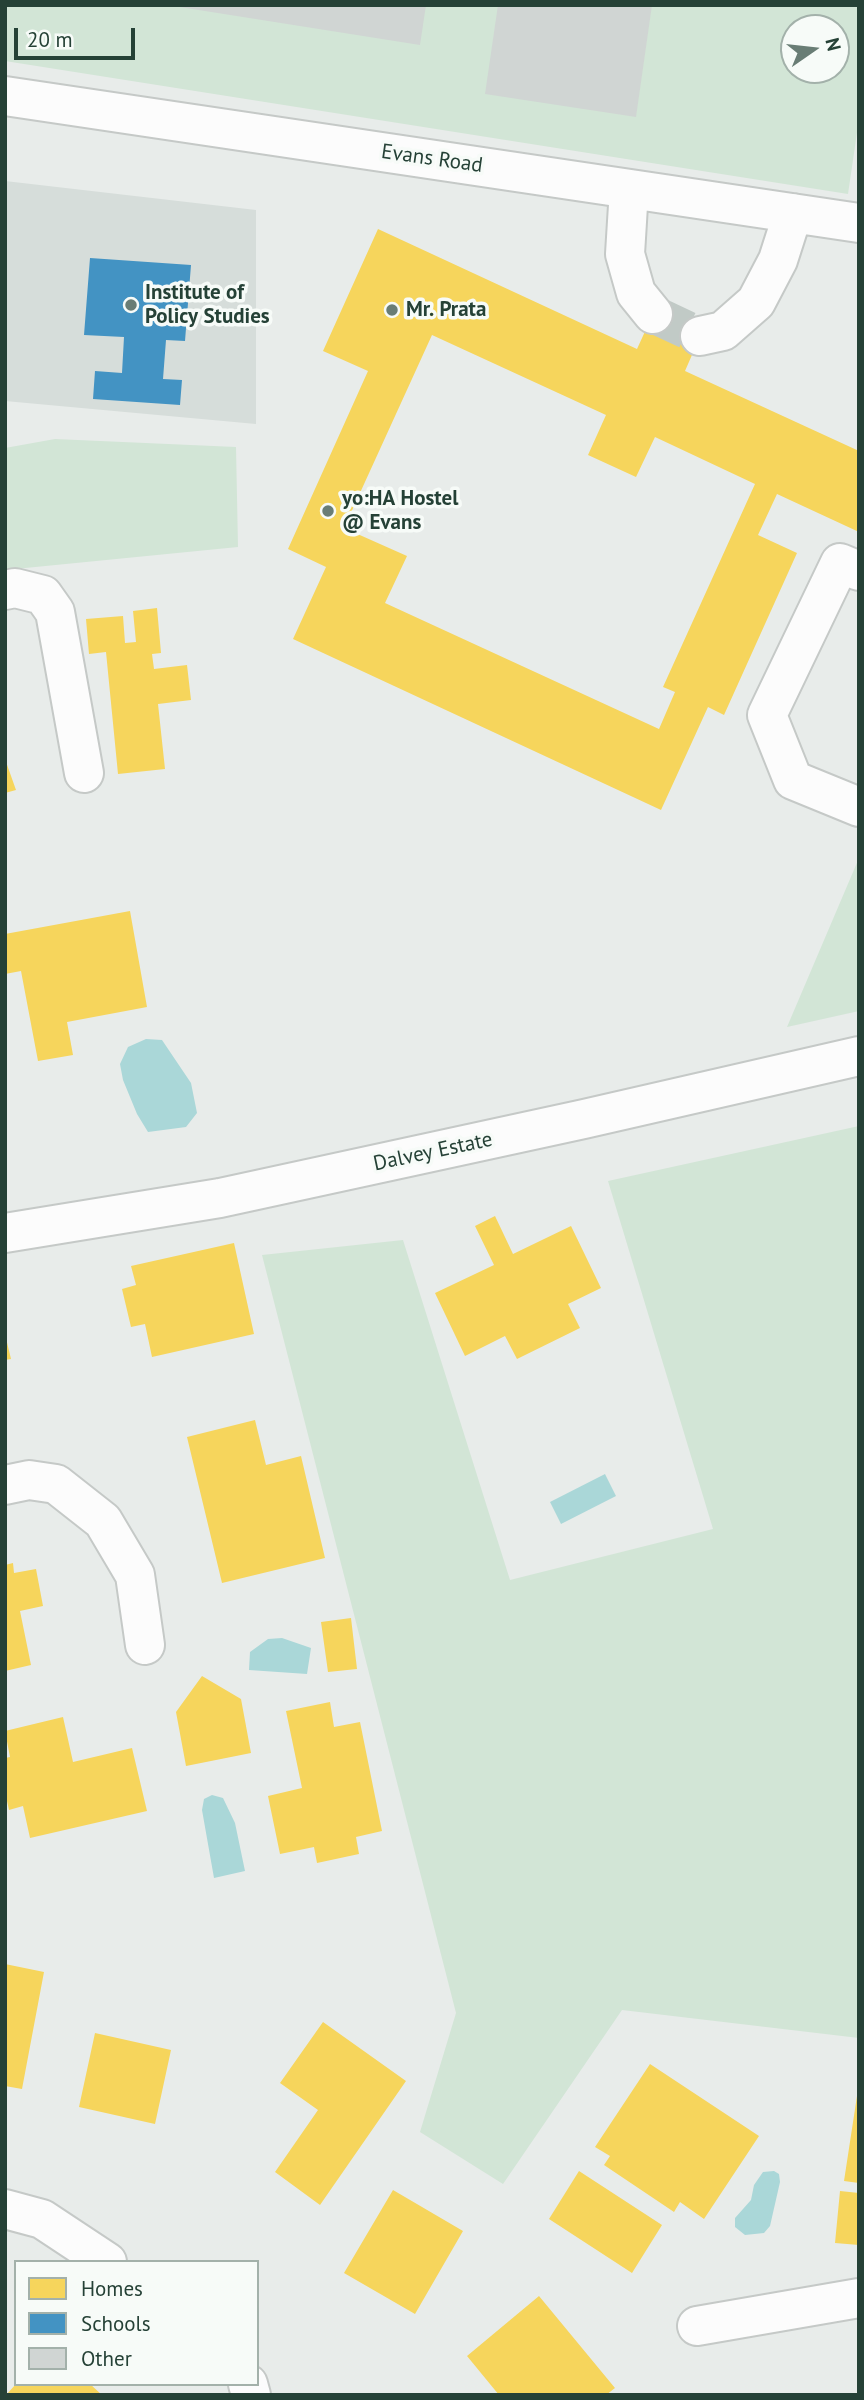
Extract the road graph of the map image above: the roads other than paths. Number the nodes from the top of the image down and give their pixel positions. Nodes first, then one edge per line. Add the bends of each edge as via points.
1 (5, 96) edge
2 (629, 189) junction
3 (793, 213) junction
4 (859, 223) edge
5 (653, 314) tunnel mouth
6 (700, 336) dead end
7 (859, 571) edge
8 (5, 590) edge
9 (84, 773) dead end
10 (859, 807) edge
11 (859, 1056) edge
12 (5, 1233) edge
13 (5, 1485) edge
14 (145, 1645) dead end
15 (5, 2209) edge
16 (104, 2260) edge
17 (859, 2298) edge
18 (697, 2326) dead end

1 - 2 street, Evans Road
2 - 3 street, Evans Road
2 - 5 street via 625,254 636,293
3 - 4 street, Evans Road
3 - 6 street via 778,260 756,302 723,331
7 - 10 street via 840,563 767,715 793,780
8 - 9 street via 43,595 55,612
11 - 12 street, Dalvey Estate via 220,1198
13 - 14 street via 29,1480 55,1484 103,1521 135,1575
15 - 16 street via 42,2219
17 - 18 street

